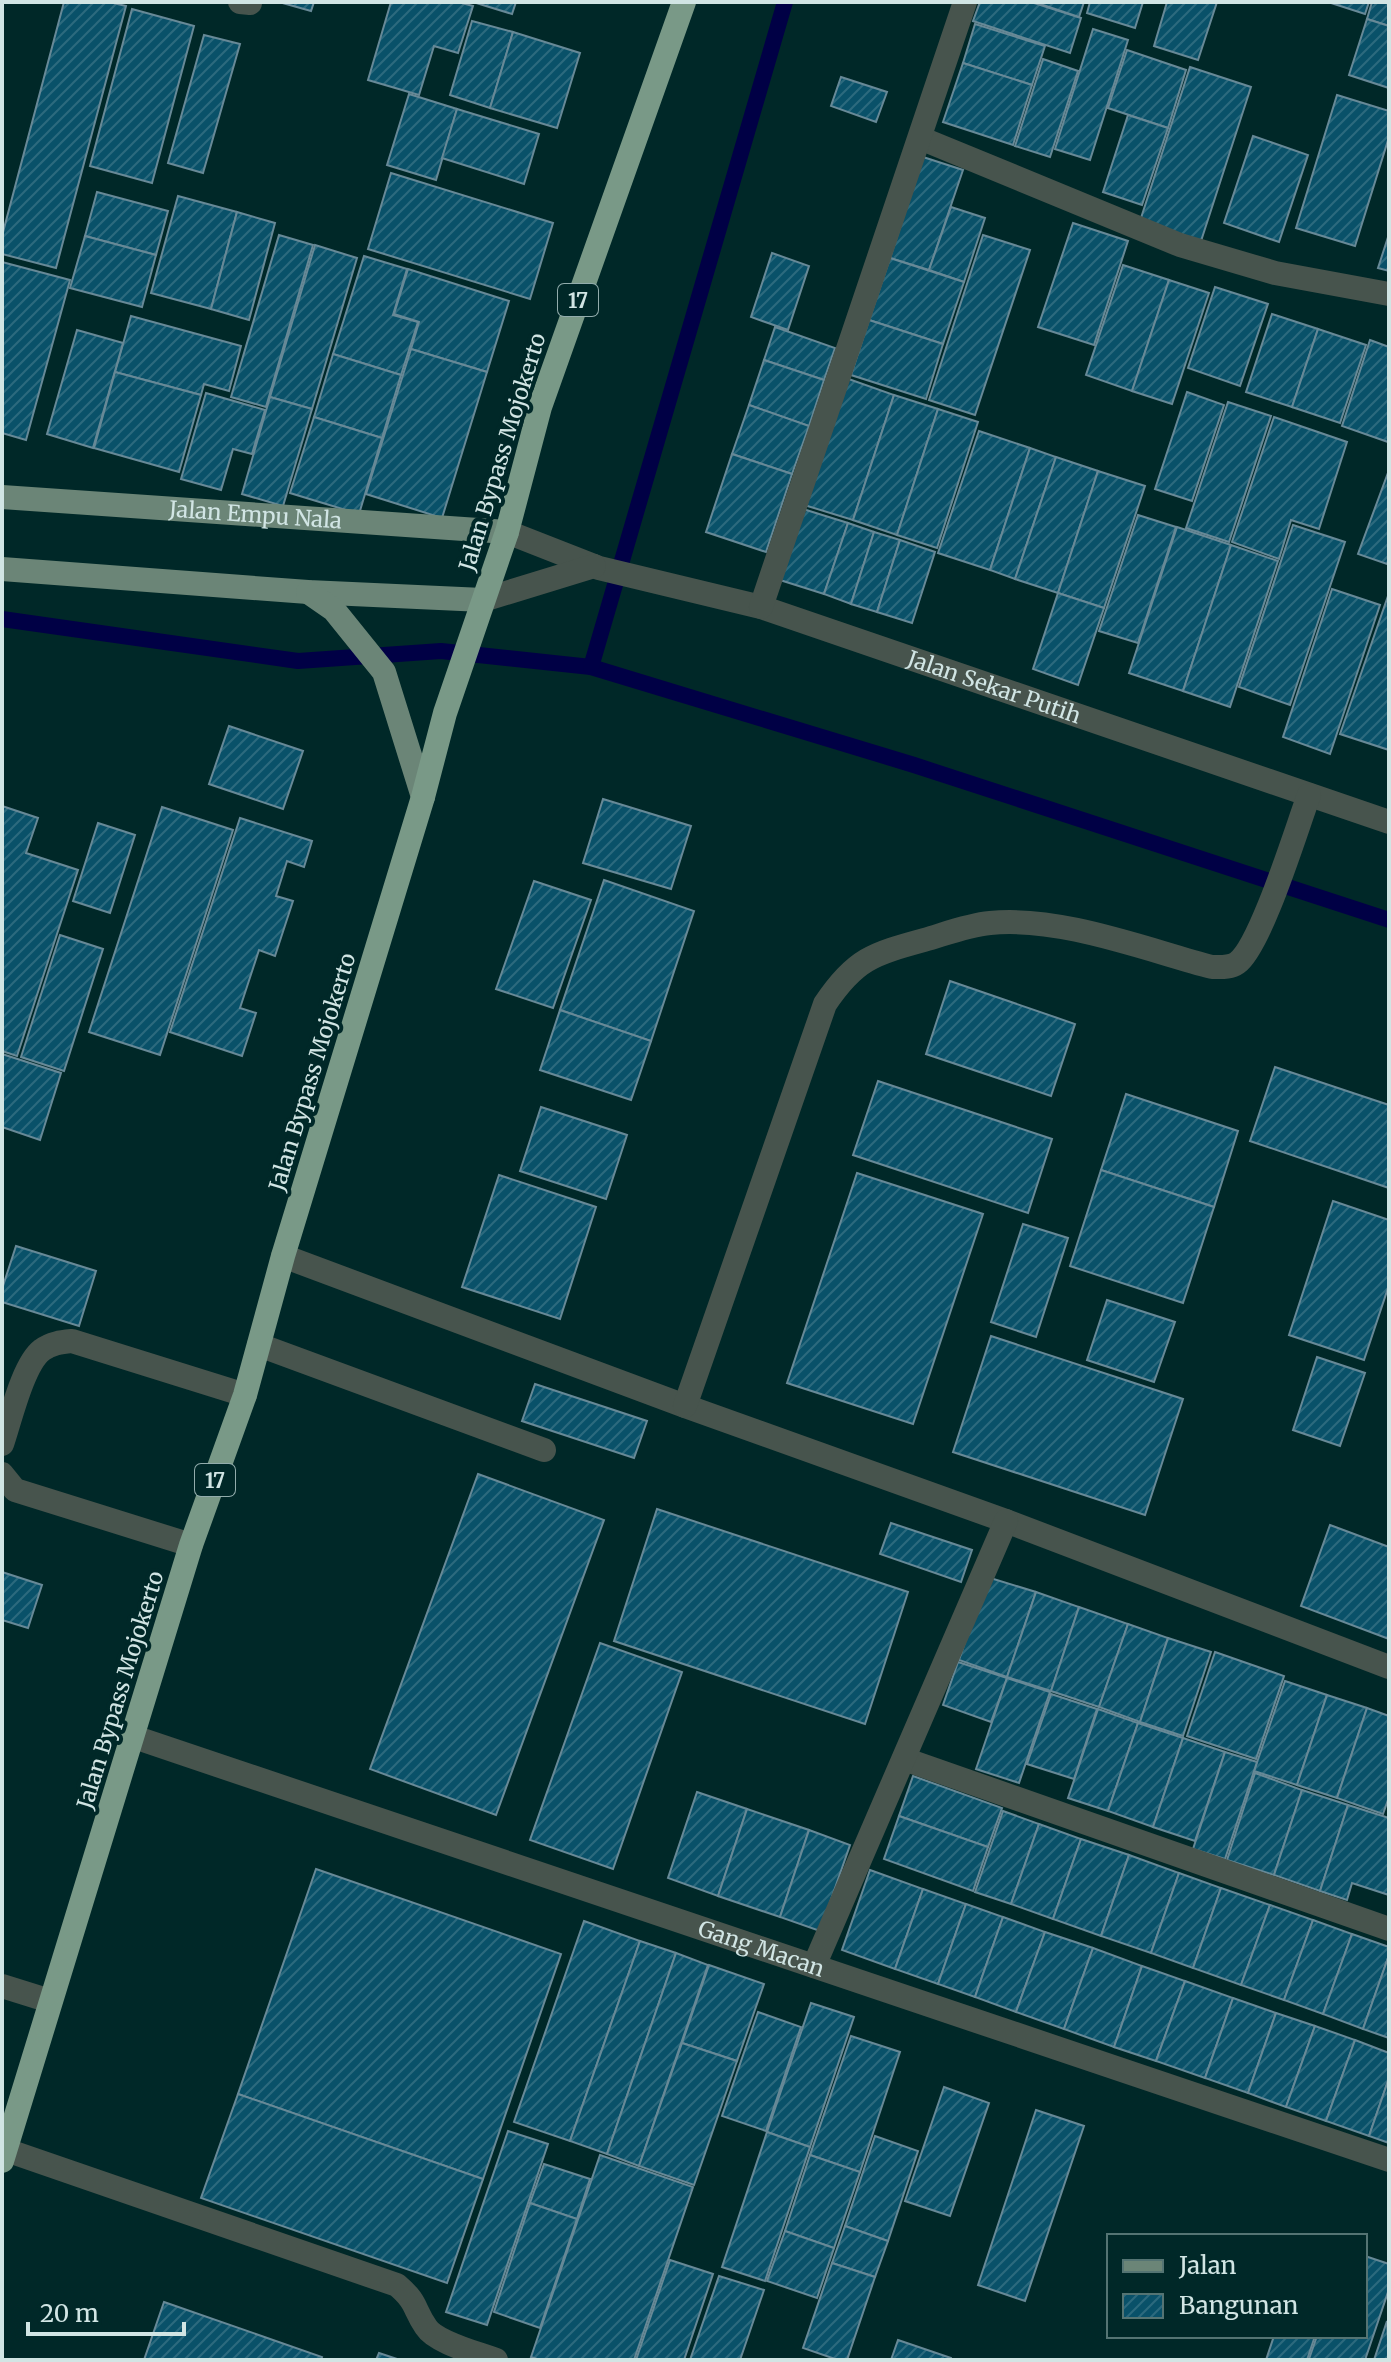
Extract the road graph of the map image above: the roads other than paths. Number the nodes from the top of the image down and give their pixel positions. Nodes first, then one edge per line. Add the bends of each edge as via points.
1 (684, 2) edge
2 (965, 2) edge
3 (920, 138) junction
4 (1389, 294) edge
5 (2, 497) edge
6 (507, 532) junction
7 (596, 567) junction
8 (2, 569) edge
9 (308, 592) junction
10 (483, 600) junction
11 (761, 607) junction
12 (1309, 795) junction
13 (423, 797) junction
14 (1389, 822) edge
15 (283, 1256) junction
16 (259, 1345) junction
17 (245, 1395) junction
18 (685, 1406) junction
19 (2, 1444) edge
20 (544, 1450) dead end
21 (2, 1474) edge
22 (1006, 1521) junction
23 (191, 1545) junction
24 (1389, 1667) edge
25 (134, 1737) junction
26 (904, 1759) junction
27 (1389, 1929) edge
28 (814, 1966) junction
29 (2, 1986) edge
30 (50, 2001) junction
31 (4, 2156) edge
32 (1389, 2160) edge
33 (496, 2360) edge

1 - 6 highway, Jalan Bypass Mojokerto / 17 via 540,407
2 - 3 street
3 - 4 street via 1180,245 1275,273
3 - 11 street
5 - 6 main road, Jalan Empu Nala
6 - 7 street, Jalan Sekar Putih
6 - 10 highway, Jalan Bypass Mojokerto / 17
7 - 10 street, Jalan Sekar Putih
7 - 11 street, Jalan Sekar Putih
8 - 9 main road
9 - 10 main road
9 - 13 main road via 334,610 384,672
10 - 13 highway, Jalan Bypass Mojokerto / 17
11 - 12 street, Jalan Sekar Putih
12 - 14 street, Jalan Sekar Putih
12 - 18 street via 1260,928 1238,962 1228,967 1050,924 987,923 888,950 862,961 841,980 825,1004
13 - 15 highway, Jalan Bypass Mojokerto / 17
15 - 16 highway, Jalan Bypass Mojokerto / 17
15 - 18 street
16 - 17 highway, Jalan Bypass Mojokerto / 17
16 - 20 street
17 - 19 street via 72,1341 56,1343 40,1351 31,1364
17 - 23 highway, Jalan Bypass Mojokerto / 17
18 - 22 street
21 - 23 street via 15,1490
22 - 24 street
22 - 26 street
23 - 25 highway, Jalan Bypass Mojokerto / 17
25 - 28 street, Gang Macan
25 - 30 highway, Jalan Bypass Mojokerto / 17
26 - 27 street
26 - 28 street
28 - 32 street, Gang Macan
29 - 30 street
30 - 31 highway, Jalan Bypass Mojokerto / 17
31 - 33 street via 397,2285 412,2298 435,2336

